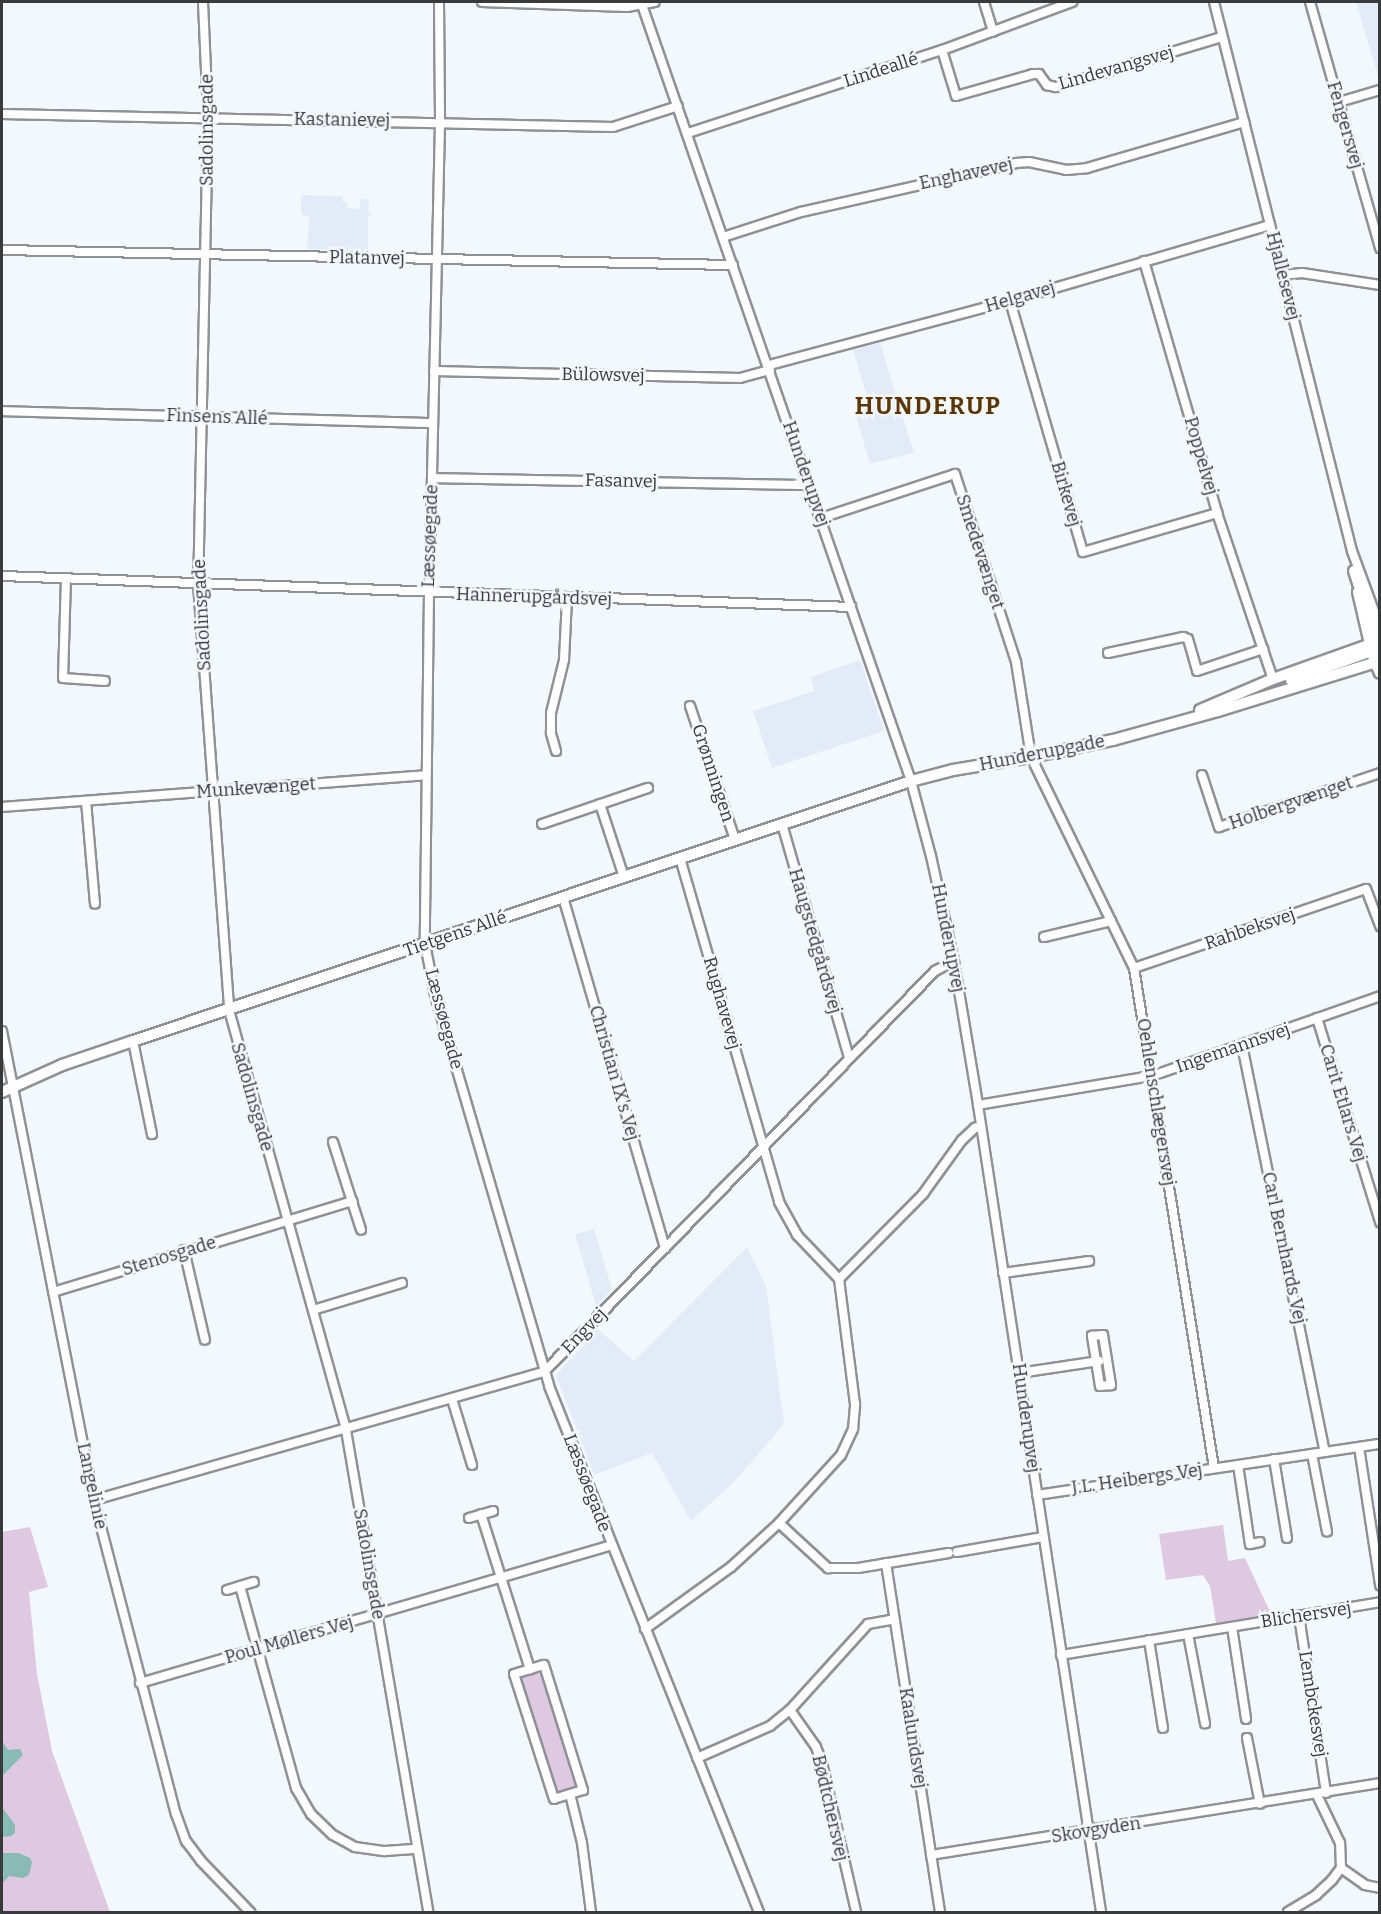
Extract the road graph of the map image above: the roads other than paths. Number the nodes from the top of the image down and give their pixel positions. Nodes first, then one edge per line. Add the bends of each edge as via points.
1 (203, 2) edge
2 (439, 2) edge
3 (483, 2) edge
4 (655, 2) edge
5 (984, 2) edge
6 (1072, 2) edge
7 (1214, 2) edge
8 (1310, 2) edge
9 (642, 4) edge
10 (993, 32) junction
11 (1222, 37) junction
12 (942, 50) junction
13 (1380, 90) edge
14 (1339, 102) junction
15 (678, 106) junction
16 (2, 114) edge
17 (208, 117) junction
18 (1244, 122) junction
19 (440, 123) junction
20 (688, 133) junction
21 (1270, 225) junction
22 (723, 237) junction
23 (1380, 248) edge
24 (2, 250) edge
25 (206, 255) junction
26 (436, 260) junction
27 (1144, 261) junction
28 (733, 265) junction
29 (1283, 275) junction
30 (1380, 285) edge
31 (1010, 301) junction
32 (770, 368) junction
33 (434, 371) junction
34 (2, 411) edge
35 (202, 417) junction
36 (434, 423) junction
37 (432, 478) junction
38 (809, 485) junction
39 (1217, 513) junction
40 (821, 518) junction
41 (1352, 551) junction
42 (1354, 571) joint
43 (2, 576) edge
44 (66, 578) junction
45 (198, 584) junction
46 (429, 593) junction
47 (567, 598) junction
48 (851, 607) junction
49 (1380, 627) edge
50 (1004, 628) joint
51 (1263, 649) junction
52 (1377, 650) edge
53 (1108, 653) dead end
54 (1380, 673) edge
55 (1273, 679) junction
56 (105, 681) dead end
57 (690, 706) dead end
58 (1172, 721) junction
59 (556, 751) dead end
60 (1031, 757) junction
61 (1380, 773) edge
62 (425, 775) junction
63 (1202, 775) dead end
64 (911, 781) junction
65 (648, 788) dead end
66 (214, 791) junction
67 (86, 801) junction
68 (600, 804) junction
69 (2, 807) edge
70 (542, 824) dead end
71 (782, 824) junction
72 (735, 840) junction
73 (680, 858) junction
74 (624, 878) junction
75 (563, 897) junction
76 (95, 904) dead end
77 (1111, 921) junction
78 (1380, 926) edge
79 (1044, 937) dead end
80 (424, 944) junction
81 (954, 960) junction
82 (1134, 968) junction
83 (1380, 996) edge
84 (229, 1010) junction
85 (1317, 1018) junction
86 (2, 1031) edge
87 (133, 1041) junction
88 (1242, 1044) junction
89 (849, 1058) junction
90 (1152, 1076) junction
91 (13, 1087) junction
92 (2, 1092) edge
93 (978, 1106) junction
94 (981, 1127) junction
95 (152, 1134) dead end
96 (333, 1142) dead end
97 (764, 1148) junction
98 (351, 1201) junction
99 (286, 1221) junction
100 (1380, 1222) edge
101 (361, 1230) dead end
102 (665, 1248) junction
103 (184, 1250) junction
104 (1089, 1261) dead end
105 (1003, 1273) junction
106 (839, 1279) junction
107 (402, 1283) dead end
108 (53, 1292) junction
109 (313, 1310) junction
110 (206, 1340) dead end
111 (1107, 1360) junction
112 (1096, 1361) junction
113 (544, 1372) junction
114 (1019, 1373) junction
115 (452, 1399) junction
116 (346, 1430) junction
117 (1380, 1443) edge
118 (1359, 1447) junction
119 (1325, 1452) junction
120 (1312, 1454) junction
121 (1274, 1459) junction
122 (471, 1465) dead end
123 (1238, 1465) junction
124 (1214, 1468) junction
125 (1037, 1494) junction
126 (94, 1500) junction
127 (493, 1511) dead end
128 (481, 1514) junction
129 (469, 1518) dead end
130 (779, 1523) junction
131 (1327, 1532) dead end
132 (1043, 1537) junction
133 (1287, 1538) dead end
134 (1260, 1542) dead end
135 (611, 1545) junction
136 (886, 1563) junction
137 (500, 1578) junction
138 (254, 1582) dead end
139 (1380, 1585) edge
140 (240, 1586) junction
141 (227, 1590) dead end
142 (1380, 1602) edge
143 (378, 1614) junction
144 (1299, 1616) junction
145 (895, 1619) junction
146 (1232, 1627) junction
147 (645, 1629) junction
148 (1188, 1634) junction
149 (1149, 1641) junction
150 (258, 1649) junction
151 (1061, 1655) junction
152 (530, 1670) junction
153 (140, 1683) junction
154 (790, 1710) junction
155 (1246, 1719) dead end
156 (1205, 1724) dead end
157 (1163, 1728) dead end
158 (1247, 1738) dead end
159 (697, 1758) junction
160 (1380, 1784) edge
161 (570, 1794) junction
162 (1322, 1794) junction
163 (1260, 1804) junction
164 (1088, 1831) junction
165 (417, 1849) junction
166 (931, 1855) junction
167 (1341, 1868) junction
168 (1380, 1888) edge
169 (250, 1912) edge
170 (428, 1912) edge
171 (591, 1912) edge
172 (759, 1912) edge
173 (856, 1912) edge
174 (940, 1912) edge
175 (1101, 1912) edge
176 (1288, 1912) edge

1 - 17 street, Sadolinsgade
2 - 19 street, Læssøegade
3 - 9 street
4 - 9 street
5 - 10 street
6 - 10 street, Lindeallé
7 - 11 street, Hjallesevej
8 - 14 street, Fengersvej
9 - 15 street, Hunderupvej
10 - 12 street, Lindeallé
11 - 12 street, Lindevangsvej via 1056,87 1033,74 956,96
11 - 18 street, Hjallesevej
12 - 20 street, Lindeallé
13 - 14 street
14 - 23 street, Fengersvej
15 - 19 street, Kastanievej via 613,127
15 - 20 street, Hunderupvej
16 - 17 street, Kastanievej
17 - 19 street, Kastanievej
17 - 25 street, Sadolinsgade
18 - 21 street, Hjallesevej
18 - 22 street, Enghavevej via 1087,168 1066,170 1016,163 801,212
19 - 26 street, Læssøegade
20 - 22 street, Hunderupvej
21 - 27 street, Helgavej
21 - 29 street, Hjallesevej
22 - 28 street, Hunderupvej
24 - 25 street, Platanvej
25 - 26 street, Platanvej
25 - 35 street, Sadolinsgade
26 - 28 street, Platanvej
26 - 33 street, Læssøegade
27 - 31 street, Helgavej
27 - 39 street, Poppelvej
28 - 32 street, Hunderupvej
29 - 30 street via 1302,273
29 - 41 street, Hjallesevej
31 - 32 street, Helgavej
31 - 39 street, Birkevej via 1083,552
32 - 33 street, Bülowsvej via 740,378
32 - 38 street, Hunderupvej
33 - 36 street, Læssøegade
34 - 35 street, Finsens Allé
35 - 36 street, Finsens Allé
35 - 45 street, Sadolinsgade
36 - 37 street, Læssøegade
37 - 38 street, Fasanvej
37 - 46 street, Læssøegade
38 - 40 street, Hunderupvej
39 - 51 street, Poppelvej
40 - 48 street, Hunderupvej
40 - 50 street, Smedevænget via 955,474
41 - 42 street, Hjallesevej
41 - 49 street, Hjallesevej
42 - 52 main road
43 - 44 street, Hannerupgårdsvej
44 - 45 street, Hannerupgårdsvej
44 - 56 street via 63,678
45 - 46 street, Hannerupgårdsvej
45 - 66 street, Sadolinsgade
46 - 47 street, Hannerupgårdsvej
46 - 62 street, Læssøegade
47 - 48 street, Hannerupgårdsvej
47 - 59 street via 564,660 551,713
48 - 64 street, Hunderupvej
50 - 60 street, Oehlenschlægersvej via 1016,662
51 - 53 street via 1197,671 1188,639 1184,637
51 - 55 street, Poppelvej
52 - 54 main road
52 - 55 main road, Hunderupgade
52 - 58 main road, Hunderupgade via 1278,685 1270,695
55 - 58 main road, Hunderupgade
57 - 72 street, Grønningen
58 - 60 main road, Hunderupgade via 1113,740
60 - 64 main road, Hunderupgade
60 - 77 street, Oehlenschlægersvej
61 - 63 street, Holbergvænget via 1220,827
62 - 66 street, Munkevænget
62 - 80 street, Læssøegade
64 - 71 main road, Tietgens Allé
64 - 81 street, Hunderupvej
65 - 68 street
66 - 67 street, Munkevænget
66 - 84 street, Sadolinsgade
67 - 69 street, Munkevænget
67 - 76 street
68 - 70 street
68 - 74 street
71 - 72 main road, Tietgens Allé
71 - 89 street, Haugstedgårdsvej
72 - 73 main road, Tietgens Allé
73 - 74 main road, Tietgens Allé
73 - 97 street, Rughavevej
74 - 75 main road, Tietgens Allé
75 - 80 main road, Tietgens Allé
75 - 102 street, Christian IX's Vej
77 - 79 street
77 - 82 street, Oehlenschlægersvej
78 - 82 street, Rahbeksvej via 1366,889
80 - 84 main road, Tietgens Allé
80 - 113 street, Læssøegade
81 - 89 street, Engvej via 935,971
81 - 93 street, Hunderupvej
82 - 90 street, Oehlenschlægersvej
83 - 85 street, Ingemannsvej
84 - 87 main road, Tietgens Allé
84 - 99 street, Sadolinsgade
85 - 88 street, Ingemannsvej
85 - 100 street, Carit Etlars Vej
86 - 91 street, Langelinie
87 - 91 main road, Tietgens Allé via 62,1065
87 - 95 street
88 - 90 street, Ingemannsvej
88 - 119 street, Carl Bernhards Vej
89 - 97 street, Engvej
90 - 93 street, Ingemannsvej
90 - 124 street, Oehlenschlægersvej
91 - 92 main road, Tietgens Allé
91 - 108 street, Langelinie
93 - 94 street, Hunderupvej
94 - 105 street, Hunderupvej
94 - 106 street via 962,1140 923,1194
96 - 98 street
97 - 102 street, Engvej
97 - 106 street, Rughavevej via 787,1220
98 - 99 street
98 - 101 street
99 - 103 street, Stenosgade
99 - 109 street, Sadolinsgade
102 - 113 street, Engvej
103 - 108 street, Stenosgade
103 - 110 street
104 - 105 street
105 - 114 street, Hunderupvej
106 - 130 street via 855,1404 853,1429 841,1455
107 - 109 street
108 - 126 street, Langelinie
109 - 116 street, Sadolinsgade
111 - 112 street
111 - 112 street via 1111,1385 1100,1386
111 - 112 street via 1103,1335 1092,1336
112 - 114 street
113 - 115 street, Engvej
113 - 135 street, Læssøegade
114 - 125 street, Hunderupvej
115 - 116 street, Engvej
115 - 122 street
116 - 126 street, Engvej
116 - 143 street, Sadolinsgade
117 - 118 street, J.L. Heibergs Vej
118 - 119 street, J.L. Heibergs Vej
118 - 139 street
119 - 120 street, J.L. Heibergs Vej
120 - 121 street, J.L. Heibergs Vej
120 - 131 street
121 - 123 street, J.L. Heibergs Vej
121 - 133 street
123 - 124 street, J.L. Heibergs Vej
123 - 134 street via 1250,1544
124 - 125 street, J.L. Heibergs Vej
125 - 132 street, Hunderupvej
126 - 153 street, Langelinie
127 - 128 street
128 - 129 street
128 - 137 street
130 - 136 street via 828,1568
130 - 147 street via 731,1567
132 - 136 street
132 - 151 street, Hunderupvej
135 - 137 street, Poul Møllers Vej
135 - 147 street, Læssøegade
136 - 145 street, Kaalundsvej
137 - 143 street, Poul Møllers Vej
137 - 152 street
138 - 140 street
140 - 141 street
140 - 150 street
142 - 144 street, Blichersvej
143 - 150 street, Poul Møllers Vej
143 - 165 street, Sadolinsgade
144 - 146 street, Blichersvej
144 - 162 street, Lembckesvej
145 - 154 street via 868,1624
145 - 166 street, Kaalundsvej
146 - 148 street, Blichersvej
146 - 155 street
147 - 159 street, Læssøegade
148 - 149 street, Blichersvej
148 - 156 street
149 - 151 street, Blichersvej
149 - 157 street
150 - 153 street, Poul Møllers Vej
150 - 165 street via 296,1788 311,1814 333,1835 355,1847 385,1851
151 - 164 street, Hunderupvej
152 - 161 street via 544,1665 583,1790
152 - 161 street via 514,1674 554,1799
153 - 169 street, Langelinie via 186,1841
154 - 159 street via 746,1739
154 - 173 street, Bødtchersvej via 816,1747 822,1763
158 - 163 street
159 - 172 street, Læssøegade
160 - 162 street, Skovgyden
161 - 171 street via 582,1843
162 - 163 street, Skovgyden
162 - 167 street, Lembckesvej via 1340,1843
163 - 164 street, Skovgyden
164 - 166 street, Skovgyden
164 - 175 street, Hunderupvej
165 - 170 street, Sadolinsgade
166 - 174 street, Kaalundsvej
167 - 168 street via 1365,1885
167 - 176 street via 1316,1895

